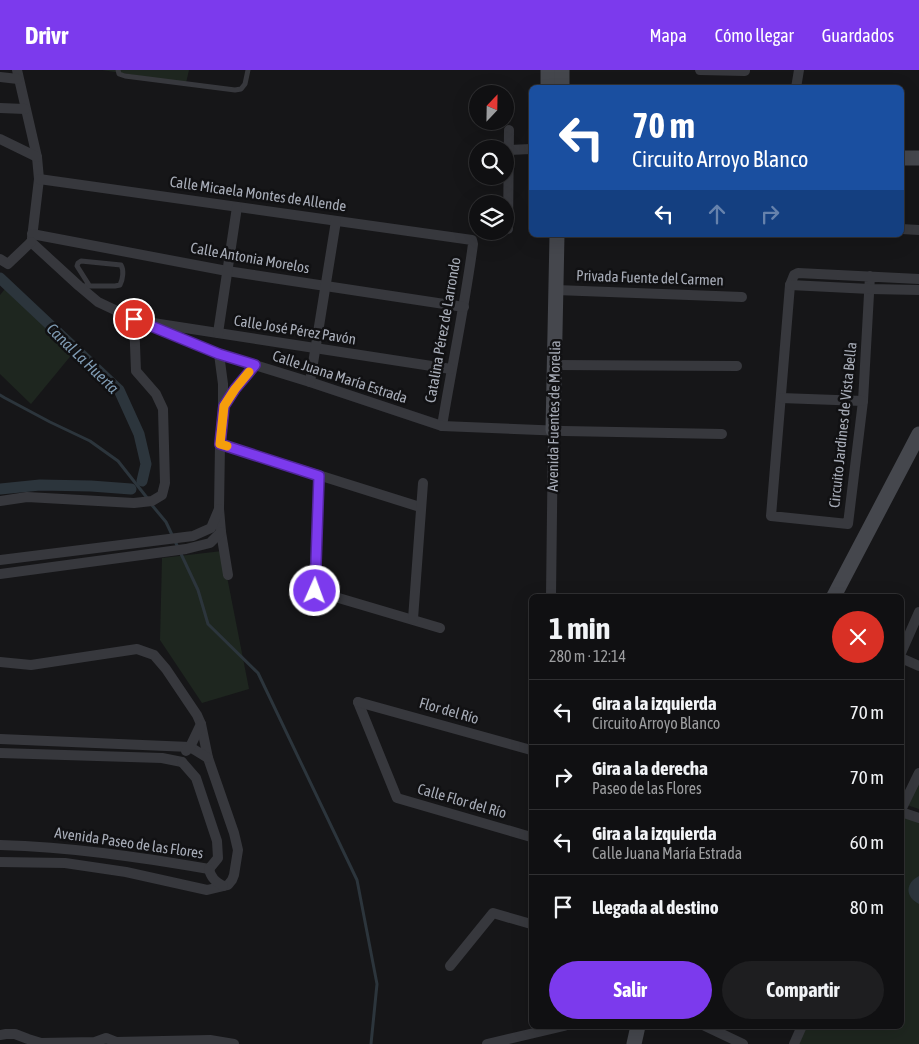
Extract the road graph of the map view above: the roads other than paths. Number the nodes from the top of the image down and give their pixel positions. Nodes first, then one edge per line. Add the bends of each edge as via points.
1 (118, 70) edge
2 (248, 70) edge
3 (548, 70) edge
4 (562, 70) edge
5 (700, 70) edge
6 (799, 70) edge
7 (745, 71) dead end
8 (17, 75) edge
9 (0, 76) edge
10 (548, 85) edge
11 (562, 85) edge
12 (796, 85) edge
13 (0, 108) edge
14 (25, 109) junction
15 (509, 130) dead end
16 (0, 139) edge
17 (509, 140) edge
18 (529, 149) edge
19 (514, 150) edge
20 (37, 157) junction
21 (904, 158) edge
22 (919, 158) edge
23 (40, 179) junction
24 (237, 207) junction
25 (336, 221) junction
26 (904, 229) edge
27 (919, 230) edge
28 (557, 237) edge
29 (32, 238) junction
30 (469, 240) edge
31 (472, 240) edge
32 (4, 262) edge
33 (228, 271) junction
34 (870, 276) junction
35 (919, 278) edge
36 (790, 285) junction
37 (84, 286) junction
38 (326, 286) junction
39 (870, 289) junction
40 (556, 290) junction
41 (919, 290) edge
42 (742, 297) dead end
43 (464, 307) junction
44 (134, 319) junction
45 (218, 333) junction
46 (316, 348) junction
47 (219, 354) junction
48 (255, 365) junction
49 (555, 365) junction
50 (738, 366) dead end
51 (451, 369) junction
52 (310, 382) junction
53 (781, 398) junction
54 (863, 401) junction
55 (224, 406) junction
56 (442, 426) junction
57 (554, 430) junction
58 (722, 434) dead end
59 (919, 434) edge
60 (220, 444) junction
61 (319, 476) junction
62 (422, 484) dead end
63 (0, 501) edge
64 (420, 507) junction
65 (216, 530) junction
66 (173, 539) junction
67 (176, 551) junction
68 (0, 560) edge
69 (0, 574) edge
70 (228, 575) dead end
71 (551, 594) edge
72 (835, 594) edge
73 (919, 612) edge
74 (413, 620) junction
75 (440, 628) dead end
76 (904, 647) edge
77 (904, 659) edge
78 (0, 662) edge
79 (919, 666) edge
80 (358, 702) joint
81 (201, 724) junction
82 (0, 739) edge
83 (190, 747) junction
84 (529, 749) edge
85 (0, 753) edge
86 (208, 758) junction
87 (182, 762) junction
88 (191, 771) junction
89 (919, 773) edge
90 (904, 805) edge
91 (904, 812) edge
92 (919, 818) edge
93 (529, 836) edge
94 (0, 845) edge
95 (218, 858) junction
96 (0, 862) edge
97 (209, 869) junction
98 (235, 869) junction
99 (223, 886) junction
100 (529, 923) edge
101 (450, 966) dead end
102 (551, 1029) edge
103 (637, 1029) edge
104 (801, 1029) edge
105 (726, 1030) edge
106 (0, 1035) edge
107 (94, 1043) edge
108 (117, 1043) edge
109 (234, 1044) edge
110 (488, 1044) edge
111 (634, 1044) edge
112 (743, 1044) edge
113 (794, 1044) edge

1 - 2 lane via 125,76 235,90 245,84
3 - 10 street
4 - 11 street
5 - 7 street
6 - 12 street
8 - 9 street
8 - 14 street
13 - 14 street
14 - 20 street
15 - 17 street
16 - 20 street
18 - 19 street
20 - 23 street
21 - 22 street
23 - 24 street, Calle Micaela Montes de Allende
23 - 29 street
24 - 25 street, Calle Micaela Montes de Allende
24 - 33 street
25 - 30 street, Calle Micaela Montes de Allende
25 - 38 street
26 - 27 street
28 - 40 street, Avenida Fuentes de Morelia
29 - 32 street
29 - 33 street, Calle Antonia Morelos
29 - 37 street, Calle Juana María Estrada
31 - 43 street, Catalina Pérez de Larrondo
33 - 38 street, Calle Antonia Morelos
33 - 45 street
34 - 35 street
34 - 36 street via 798,273
34 - 39 street, Circuito Jardines de Vista Bella
36 - 39 street
36 - 53 street, Circuito Jardines de Vista Bella
37 - 37 lane via 120,285 123,268 121,265 81,261 77,266
37 - 44 street, Calle Juana María Estrada via 98,302
38 - 43 street, Calle Antonia Morelos
38 - 46 street
39 - 41 street
39 - 54 street, Circuito Jardines de Vista Bella
40 - 42 street, Privada Fuente del Carmen
40 - 49 street, Avenida Fuentes de Morelia
43 - 51 street, Catalina Pérez de Larrondo
44 - 45 street, Calle José Pérez Pavón
44 - 47 street, Calle Juana María Estrada
44 - 63 street via 136,371 156,394 162,409 165,483 162,495 134,503 27,497
45 - 46 street, Calle José Pérez Pavón
46 - 51 street, Calle José Pérez Pavón
46 - 52 street
47 - 48 street, Calle Juana María Estrada
47 - 55 street
48 - 52 street, Calle Juana María Estrada
48 - 55 street
49 - 50 street
49 - 57 street, Avenida Fuentes de Morelia
51 - 56 street, Catalina Pérez de Larrondo
52 - 56 street, Calle Juana María Estrada
53 - 54 street
53 - 54 street, Circuito Jardines de Vista Bella via 770,516 848,524
55 - 60 street
56 - 57 street, Calle Juana María Estrada
57 - 58 street, Calle Juana María Estrada
57 - 71 street, Avenida Fuentes de Morelia
59 - 72 street
60 - 61 street
60 - 65 street
61 - 64 street
61 - 74 street via 315,591
62 - 64 street
64 - 74 street
65 - 66 street
65 - 67 street via 210,543
65 - 70 street
66 - 67 street
66 - 68 street
67 - 69 street
73 - 76 street
74 - 75 street
77 - 79 street
78 - 81 street via 31,665 137,648 154,655 166,669
80 - 84 street, Flor del Río
80 - 93 street, Calle Flor del Río via 397,798
81 - 83 street
81 - 86 street
82 - 83 street
83 - 86 street
83 - 87 street via 182,755
85 - 87 street via 162,758
86 - 88 street via 200,770
86 - 98 street via 234,833 238,850
87 - 88 street
88 - 95 street, Avenida Paseo de las Flores via 217,841
89 - 90 street
91 - 92 street
94 - 97 street, Avenida Paseo de las Flores via 67,848
95 - 97 street, Avenida Paseo de las Flores
95 - 98 street
96 - 99 street, Avenida Paseo de las Flores via 65,863 126,872 206,890
97 - 99 street via 214,881
98 - 99 street via 232,880
100 - 101 street via 493,914
102 - 110 street
103 - 111 street
104 - 113 street
105 - 112 street
106 - 107 street via 15,1034 41,1043
107 - 108 street via 106,1038
108 - 109 street via 210,1040

